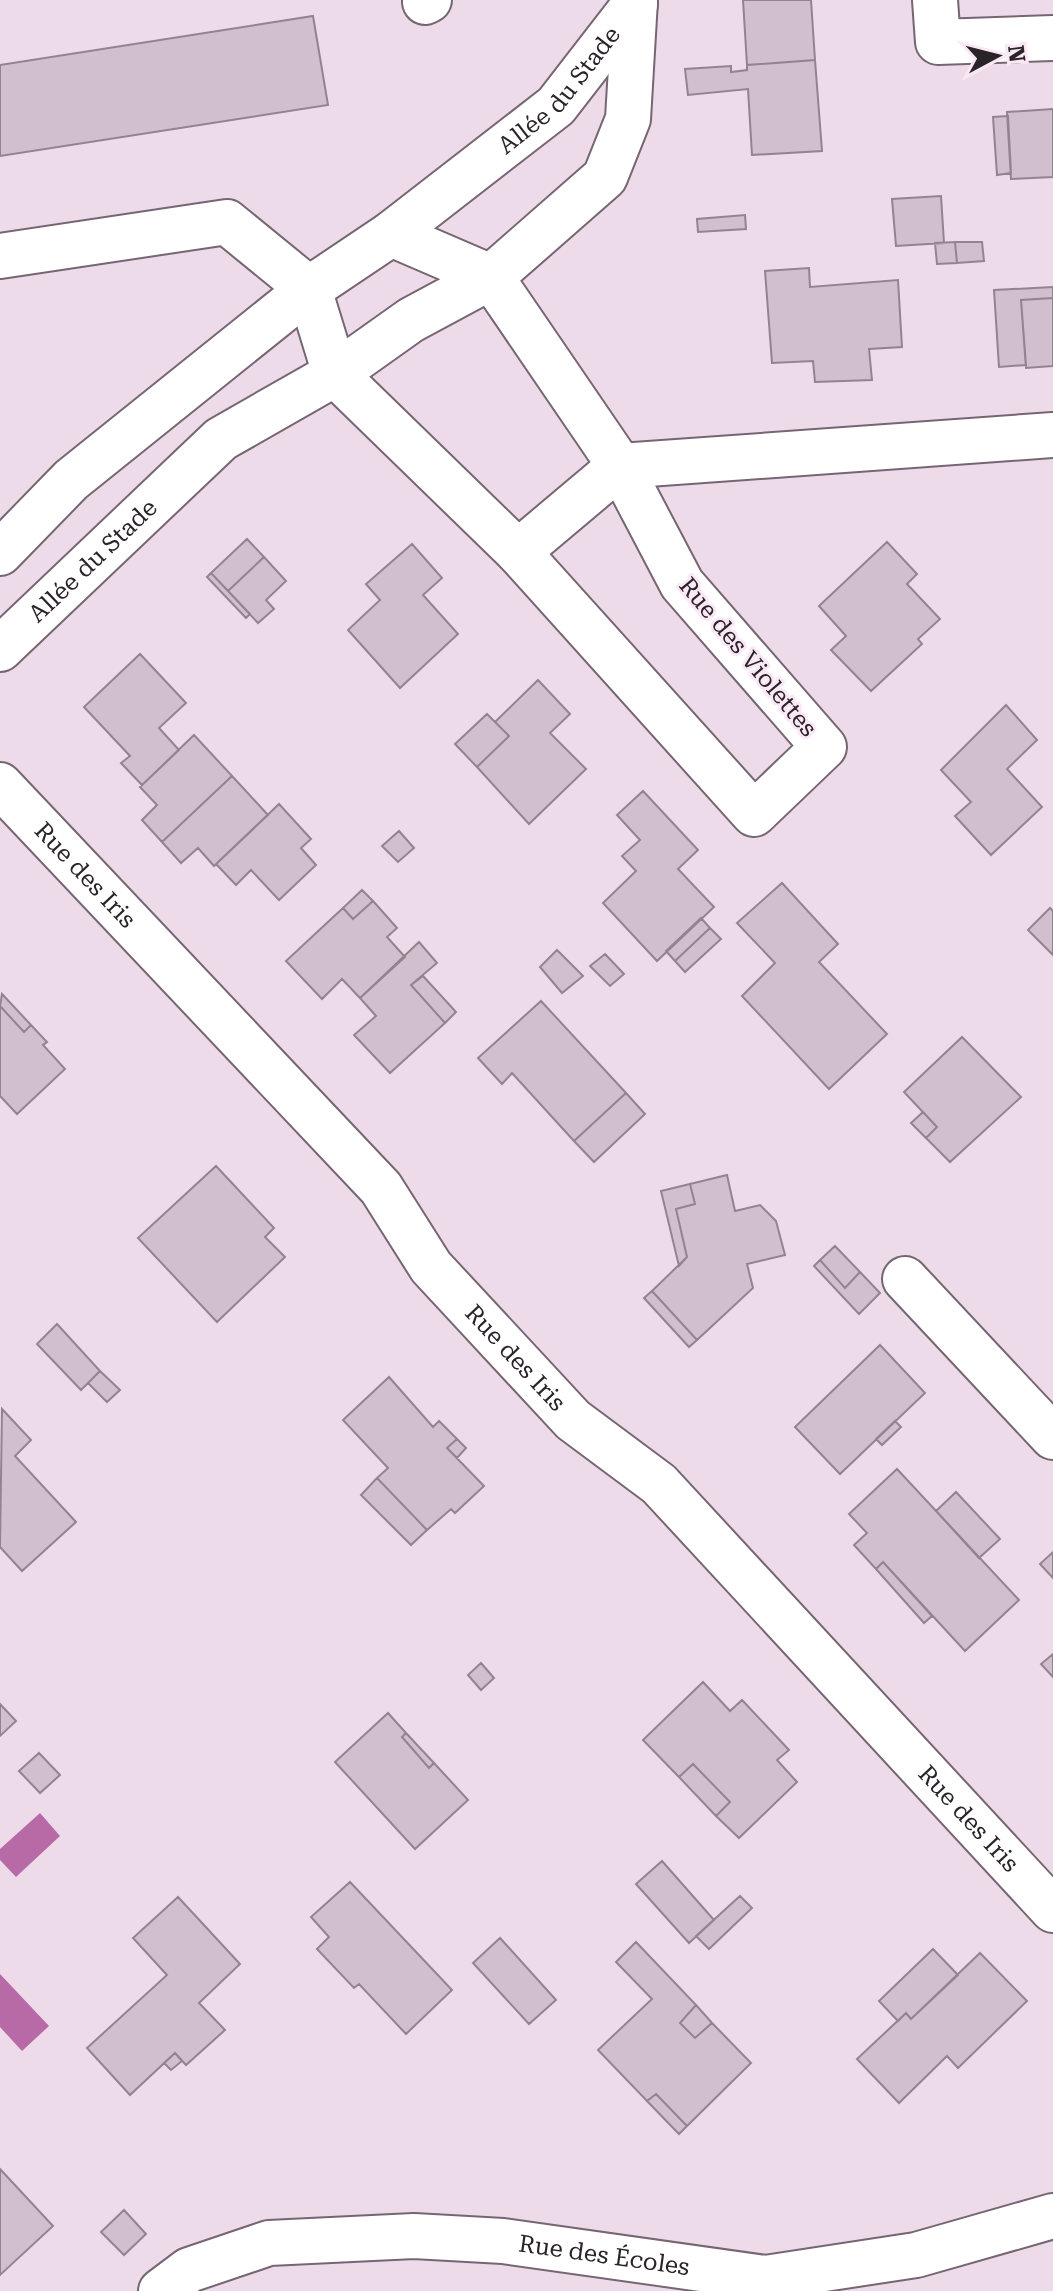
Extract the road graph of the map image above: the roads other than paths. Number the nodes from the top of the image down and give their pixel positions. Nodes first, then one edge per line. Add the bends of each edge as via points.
1 (935, 0) edge
2 (635, 2) edge
3 (1053, 38) edge
4 (391, 234) junction
5 (0, 256) edge
6 (491, 277) junction
7 (309, 289) junction
8 (335, 374) junction
9 (1053, 435) edge
10 (620, 466) junction
11 (518, 552) junction
12 (0, 553) edge
13 (0, 649) edge
14 (0, 785) edge
15 (905, 1279) dead end
16 (1053, 1437) edge
17 (1053, 1910) edge
18 (1053, 2216) edge
19 (161, 2291) edge

1 - 3 street via 938,42
2 - 4 street, Allée du Stade via 556,106
2 - 6 street, Allée du Stade via 628,119 605,177
4 - 6 street
4 - 7 street, Allée du Stade
5 - 7 street via 227,222
6 - 8 street, Allée du Stade via 411,320
6 - 10 street, Rue des Violettes
7 - 8 street, Rue des Violettes
7 - 12 street, Allée du Stade via 71,480
8 - 11 street, Rue des Violettes
8 - 13 street, Allée du Stade via 221,439
9 - 10 street
10 - 11 street
10 - 11 street, Rue des Violettes via 682,584 824,747 754,814
14 - 17 street, Rue des Iris via 381,1188 431,1267 563,1409 659,1484
15 - 16 street
18 - 19 street, Rue des Écoles via 916,2255 765,2278 503,2241 414,2236 269,2243 189,2270

